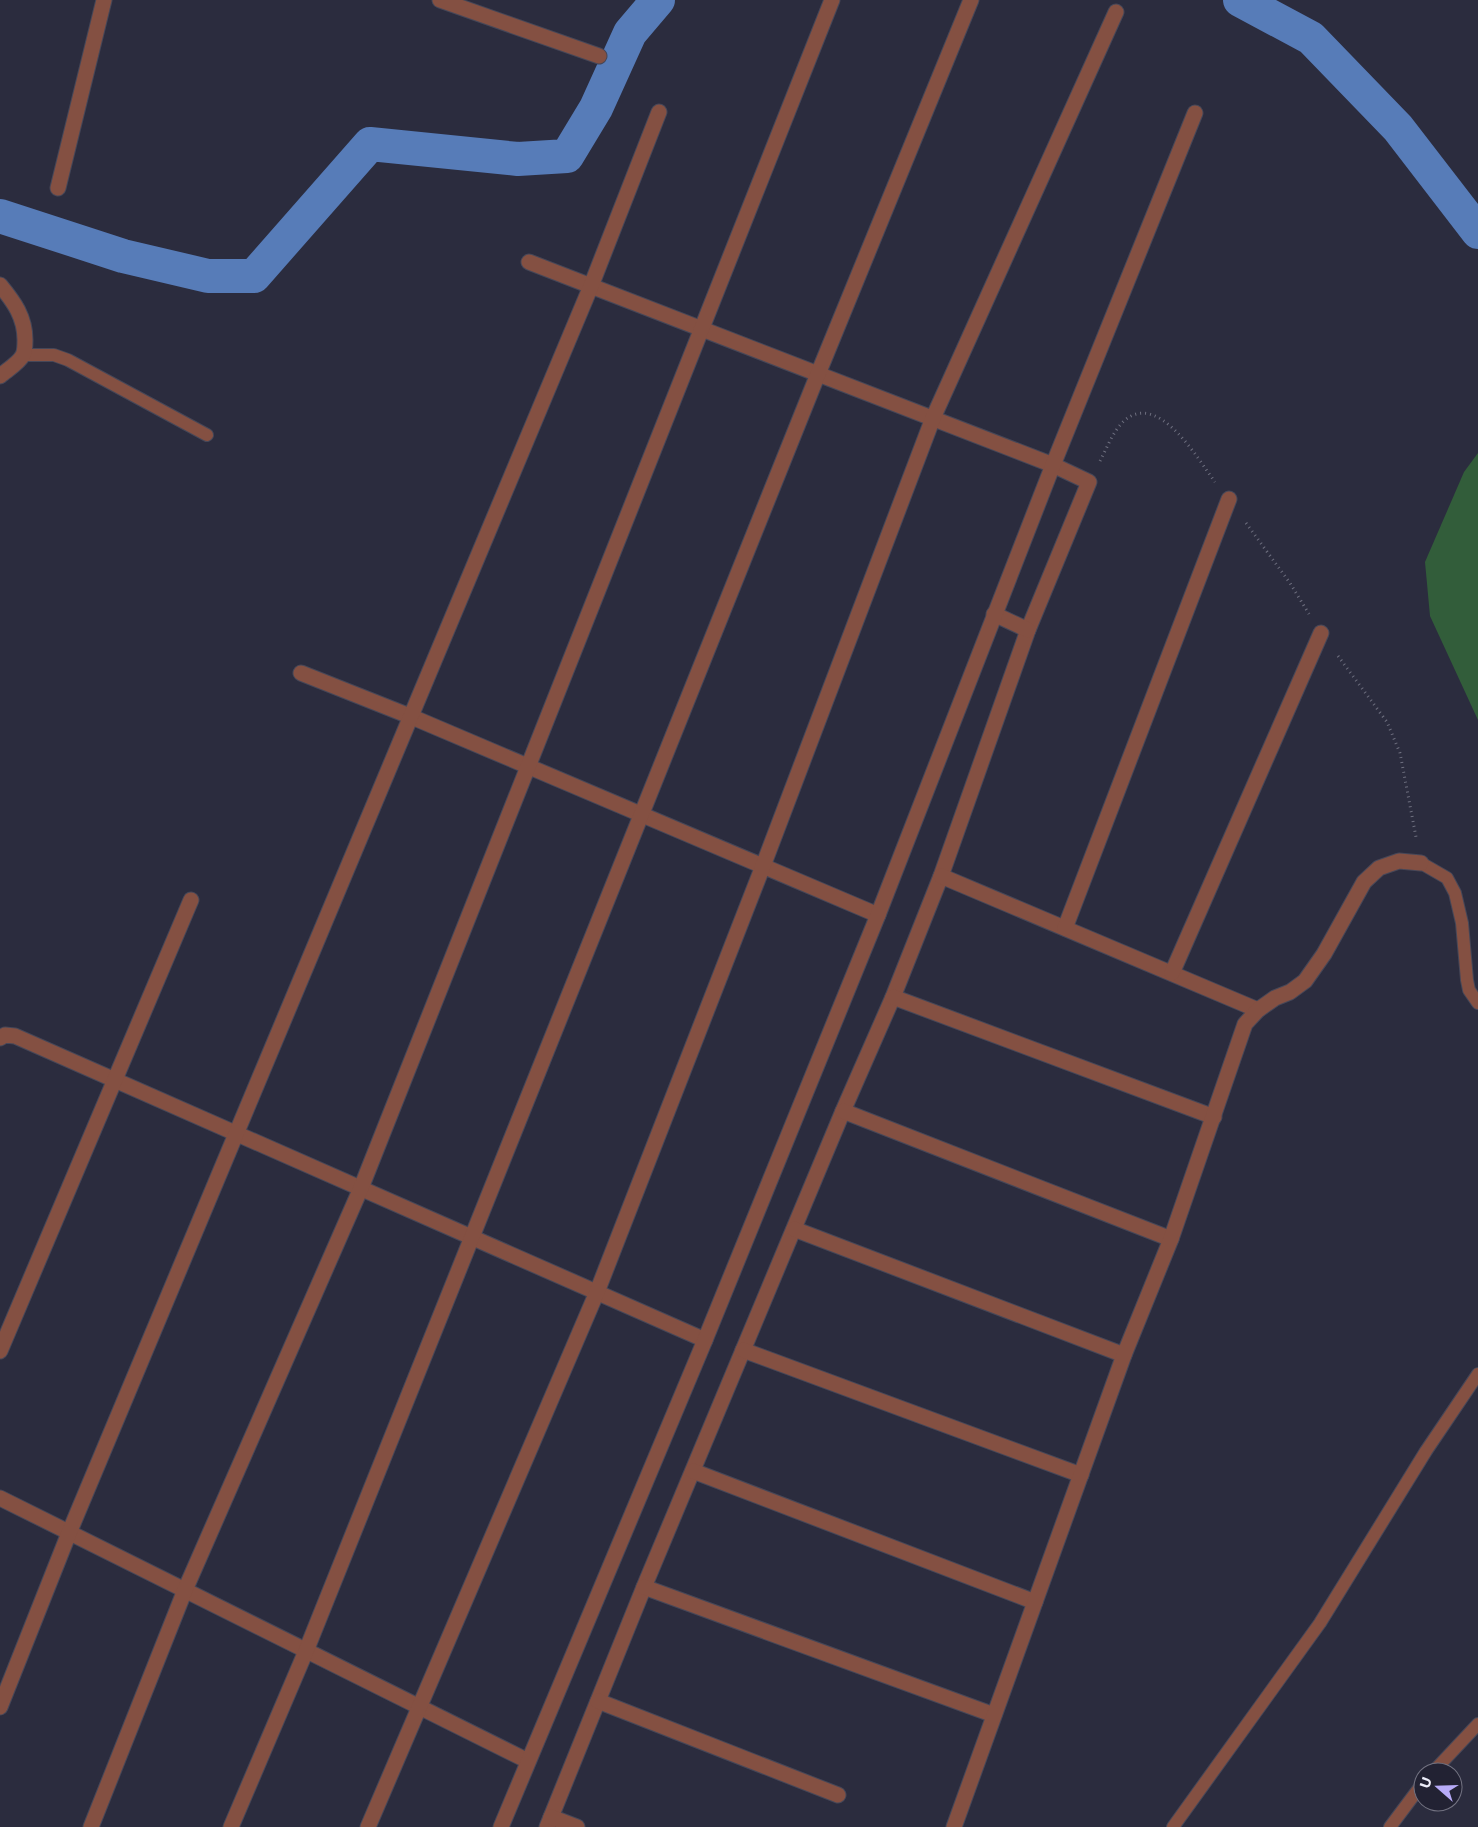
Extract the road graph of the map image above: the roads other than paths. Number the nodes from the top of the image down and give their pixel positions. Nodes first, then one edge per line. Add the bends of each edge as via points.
1 (104, 0) edge
2 (440, 0) edge
3 (832, 0) edge
4 (972, 0) edge
5 (1116, 12) dead end
6 (599, 56) dead end
7 (659, 112) dead end
8 (1195, 113) dead end
9 (58, 188) dead end
10 (529, 262) dead end
11 (0, 285) edge
12 (591, 286) junction
13 (702, 329) junction
14 (23, 355) junction
15 (818, 374) junction
16 (0, 376) edge
17 (933, 418) junction
18 (207, 435) dead end
19 (1053, 465) junction
20 (1229, 500) road end
21 (994, 614) junction
22 (1028, 630) junction
23 (1321, 633) road end
24 (300, 674) dead end
25 (412, 717) junction
26 (528, 766) junction
27 (642, 814) junction
28 (1421, 863) joint
29 (763, 866) junction
30 (941, 876) junction
31 (191, 900) dead end
32 (878, 915) junction
33 (1065, 928) junction
34 (1172, 973) junction
35 (892, 997) junction
36 (1478, 1003) edge
37 (1258, 1010) junction
38 (0, 1038) edge
39 (116, 1080) junction
40 (843, 1111) junction
41 (1214, 1116) junction
42 (237, 1134) junction
43 (361, 1188) junction
44 (794, 1229) junction
45 (472, 1237) junction
46 (1171, 1239) junction
47 (597, 1292) junction
48 (705, 1340) junction
49 (743, 1350) junction
50 (0, 1352) edge
51 (1124, 1355) junction
52 (1478, 1374) edge
53 (693, 1471) junction
54 (1081, 1475) junction
55 (0, 1498) edge
56 (69, 1532) junction
57 (644, 1587) junction
58 (185, 1590) junction
59 (1035, 1602) junction
60 (306, 1651) junction
61 (598, 1701) junction
62 (0, 1707) edge
63 (420, 1707) junction
64 (994, 1716) junction
65 (1478, 1724) edge
66 (528, 1761) junction
67 (1442, 1762) edge
68 (838, 1795) dead end
69 (1413, 1796) edge
70 (549, 1822) edge
71 (91, 1827) edge
72 (231, 1827) edge
73 (368, 1827) edge
74 (500, 1827) edge
75 (577, 1827) edge
76 (954, 1827) edge
77 (1173, 1827) edge
78 (1390, 1827) edge

1 - 9 street
2 - 6 street
3 - 13 street
4 - 15 street
5 - 17 street
7 - 12 street
8 - 19 street
10 - 12 street
11 - 14 street via 21,314 25,329
12 - 13 street
12 - 25 street
13 - 15 street
13 - 26 street
14 - 16 street
14 - 18 lane via 54,355 68,360
15 - 17 street
15 - 27 street
17 - 19 street
17 - 29 street
19 - 21 street
19 - 22 street via 1089,482
20 - 33 street
21 - 22 street
21 - 32 street
22 - 30 street
23 - 34 street
24 - 25 street
25 - 26 street
25 - 42 street
26 - 27 street
26 - 43 street
27 - 29 street
27 - 45 street
28 - 36 lane via 1447,878 1455,893 1462,923 1469,990
28 - 37 street via 1399,861 1379,868 1364,882 1324,954 1305,980
29 - 32 street
29 - 47 street
30 - 33 street
30 - 35 street
31 - 39 street
32 - 48 street
33 - 34 street
34 - 37 street
35 - 40 street
35 - 41 street
37 - 41 street via 1245,1024
38 - 39 street via 15,1036
39 - 42 street
39 - 50 street
40 - 44 street
40 - 46 street
41 - 46 street
42 - 43 street
42 - 56 street
43 - 45 street
43 - 58 street
44 - 49 street
44 - 51 street
45 - 47 street
45 - 60 street
46 - 51 street
47 - 48 street
47 - 63 street
48 - 66 street
49 - 53 street
49 - 54 street
51 - 54 street
52 - 77 lane via 1426,1451 1320,1623
53 - 57 street
53 - 59 street
54 - 59 street
55 - 56 street
56 - 58 street
56 - 62 street
57 - 61 street
57 - 64 street
58 - 60 street
58 - 71 street
59 - 64 street
60 - 63 street
60 - 72 street
61 - 68 street
61 - 70 street
63 - 66 street
63 - 73 street
64 - 76 street
65 - 67 lane
66 - 74 street
69 - 78 lane
70 - 75 street

